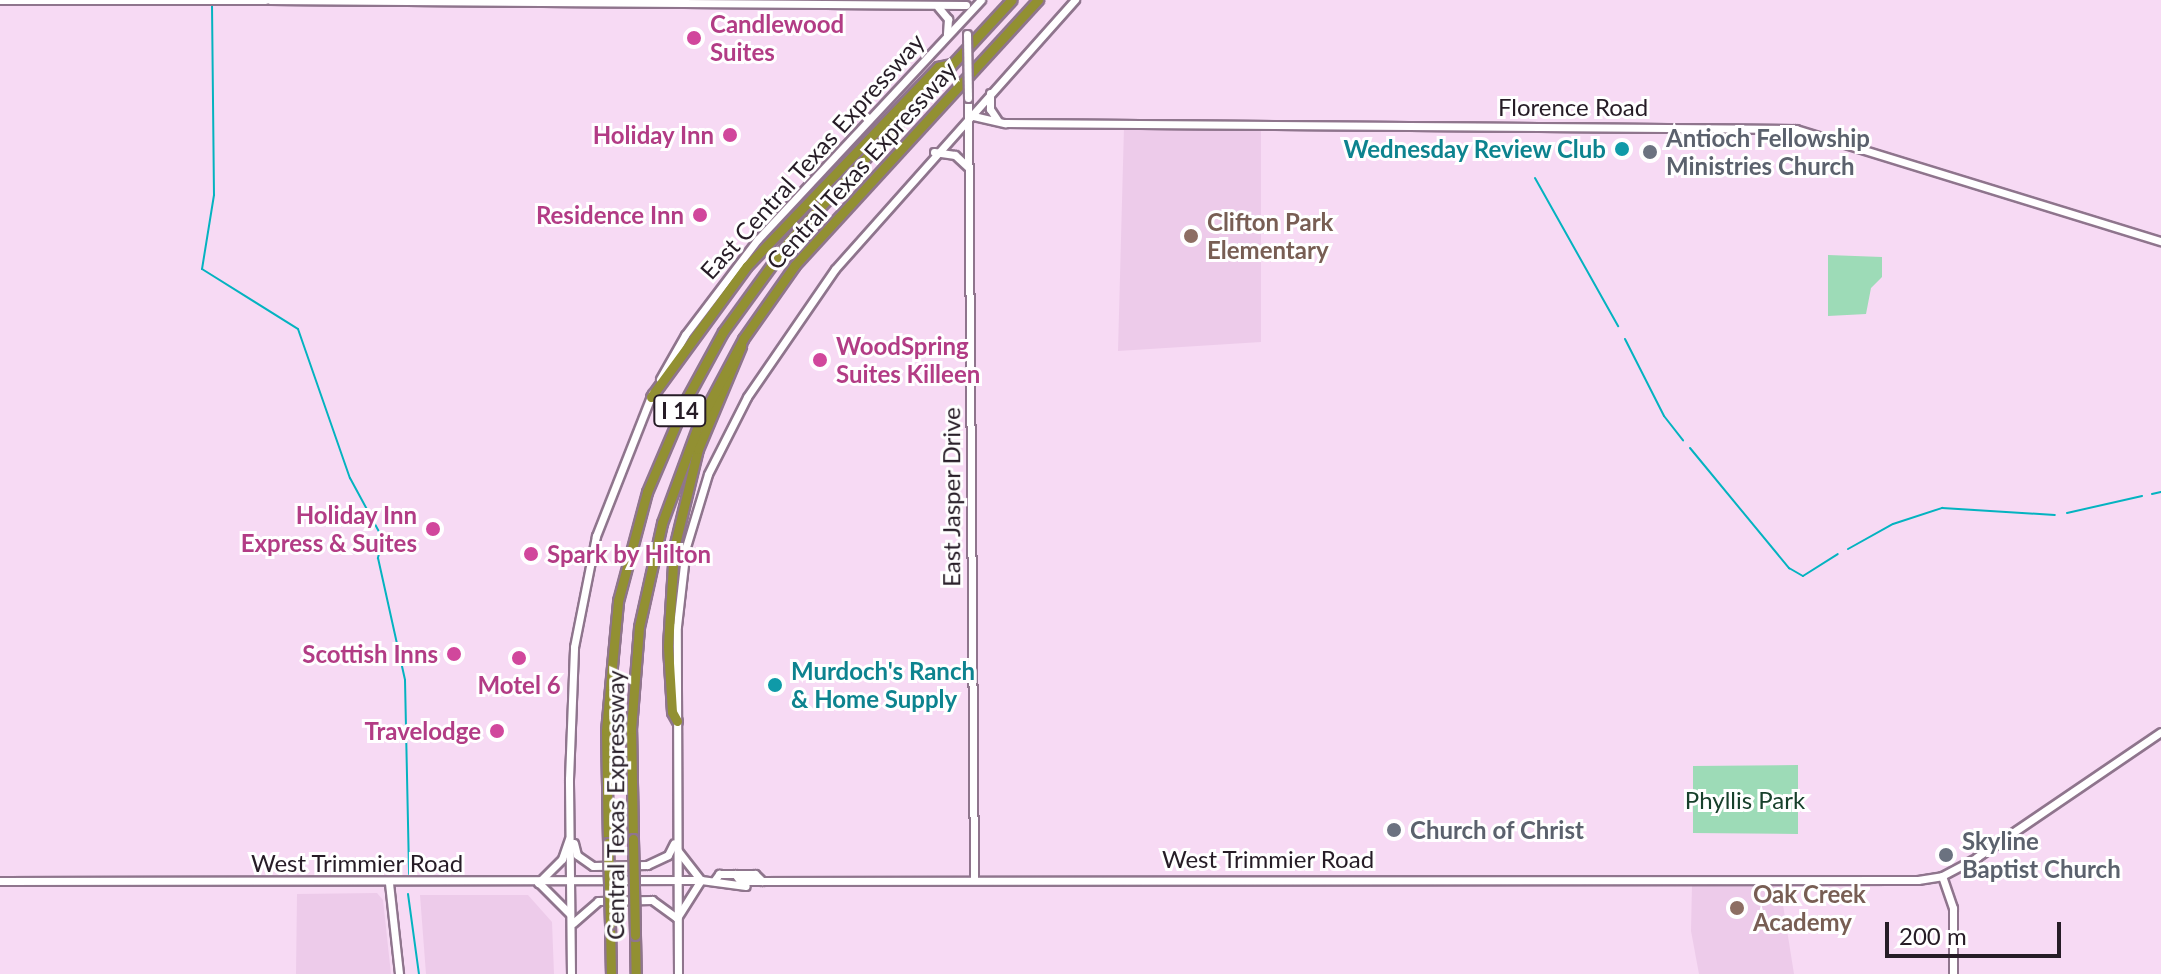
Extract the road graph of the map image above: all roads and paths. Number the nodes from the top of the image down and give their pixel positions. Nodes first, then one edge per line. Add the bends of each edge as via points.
1 (0, 0) edge
2 (268, 0) edge
3 (981, 0) edge
4 (1011, 0) edge
5 (1038, 0) edge
6 (1075, 0) edge
7 (966, 2) edge
8 (936, 5) junction
9 (966, 15) junction
10 (947, 36) junction
11 (951, 64) junction
12 (990, 92) junction
13 (969, 115) junction
14 (1000, 123) junction
15 (934, 152) junction
16 (968, 167) junction
17 (2161, 241) edge
18 (743, 339) junction
19 (651, 397) junction
20 (677, 721) junction
21 (2161, 732) edge
22 (570, 833) junction
23 (676, 834) junction
24 (676, 847) junction
25 (1942, 876) junction
26 (974, 879) junction
27 (701, 880) junction
28 (0, 881) edge
29 (714, 881) junction
30 (762, 881) junction
31 (676, 882) junction
32 (389, 883) junction
33 (538, 883) junction
34 (571, 883) junction
35 (677, 918) junction
36 (572, 920) junction
37 (399, 974) edge
38 (571, 974) edge
39 (609, 974) edge
40 (636, 974) edge
41 (678, 974) edge
42 (1953, 974) edge

1 - 2 street
2 - 8 street
3 - 9 street, East Central Texas Expressway
4 - 11 highway, Central Texas Expressway / I 14
5 - 18 highway, Central Texas Expressway / I 14 via 833,219
6 - 12 street
7 - 8 street
7 - 9 street, East Jasper Drive
8 - 10 street via 948,19
9 - 10 street, East Central Texas Expressway
9 - 13 street, East Jasper Drive, bridge
10 - 19 street, East Central Texas Expressway via 729,274 685,335
11 - 19 highway via 938,67 747,266
11 - 39 highway, Central Texas Expressway / I 14, bridge via 748,294 665,443 618,601 606,731
12 - 13 street
12 - 14 street via 990,109
13 - 14 street, Florence Road
13 - 15 street
13 - 16 street, East Jasper Drive
14 - 17 street, Florence Road via 1796,129
15 - 16 street via 955,155
15 - 20 street via 835,269 747,397 717,454 684,557
16 - 26 street, East Jasper Drive
18 - 20 highway via 698,449 674,548 668,646
18 - 40 highway, Central Texas Expressway / I 14, bridge via 677,476 645,592 632,706
19 - 22 street, East Central Texas Expressway via 610,493 585,575 571,688
20 - 23 street
21 - 25 street, West Trimmier Road
22 - 23 street via 577,855 593,866 658,861 672,849
22 - 33 street via 562,859
22 - 34 street, East Central Texas Expressway
23 - 24 street
24 - 27 street
24 - 31 street
25 - 26 street, West Trimmier Road via 1891,882
25 - 42 street via 1953,908
26 - 30 street, West Trimmier Road
27 - 29 street, West Trimmier Road
27 - 31 street, West Trimmier Road
27 - 35 street
28 - 32 street, West Trimmier Road
29 - 30 street, West Trimmier Road via 720,887
29 - 30 street, West Trimmier Road via 719,874 755,874
31 - 34 street, West Trimmier Road
31 - 35 street
32 - 33 street, West Trimmier Road
32 - 37 street
33 - 34 street, West Trimmier Road
33 - 36 street via 556,894
34 - 36 street, East Central Texas Expressway
35 - 36 street via 652,900 598,901
35 - 41 street
36 - 38 street, East Central Texas Expressway

